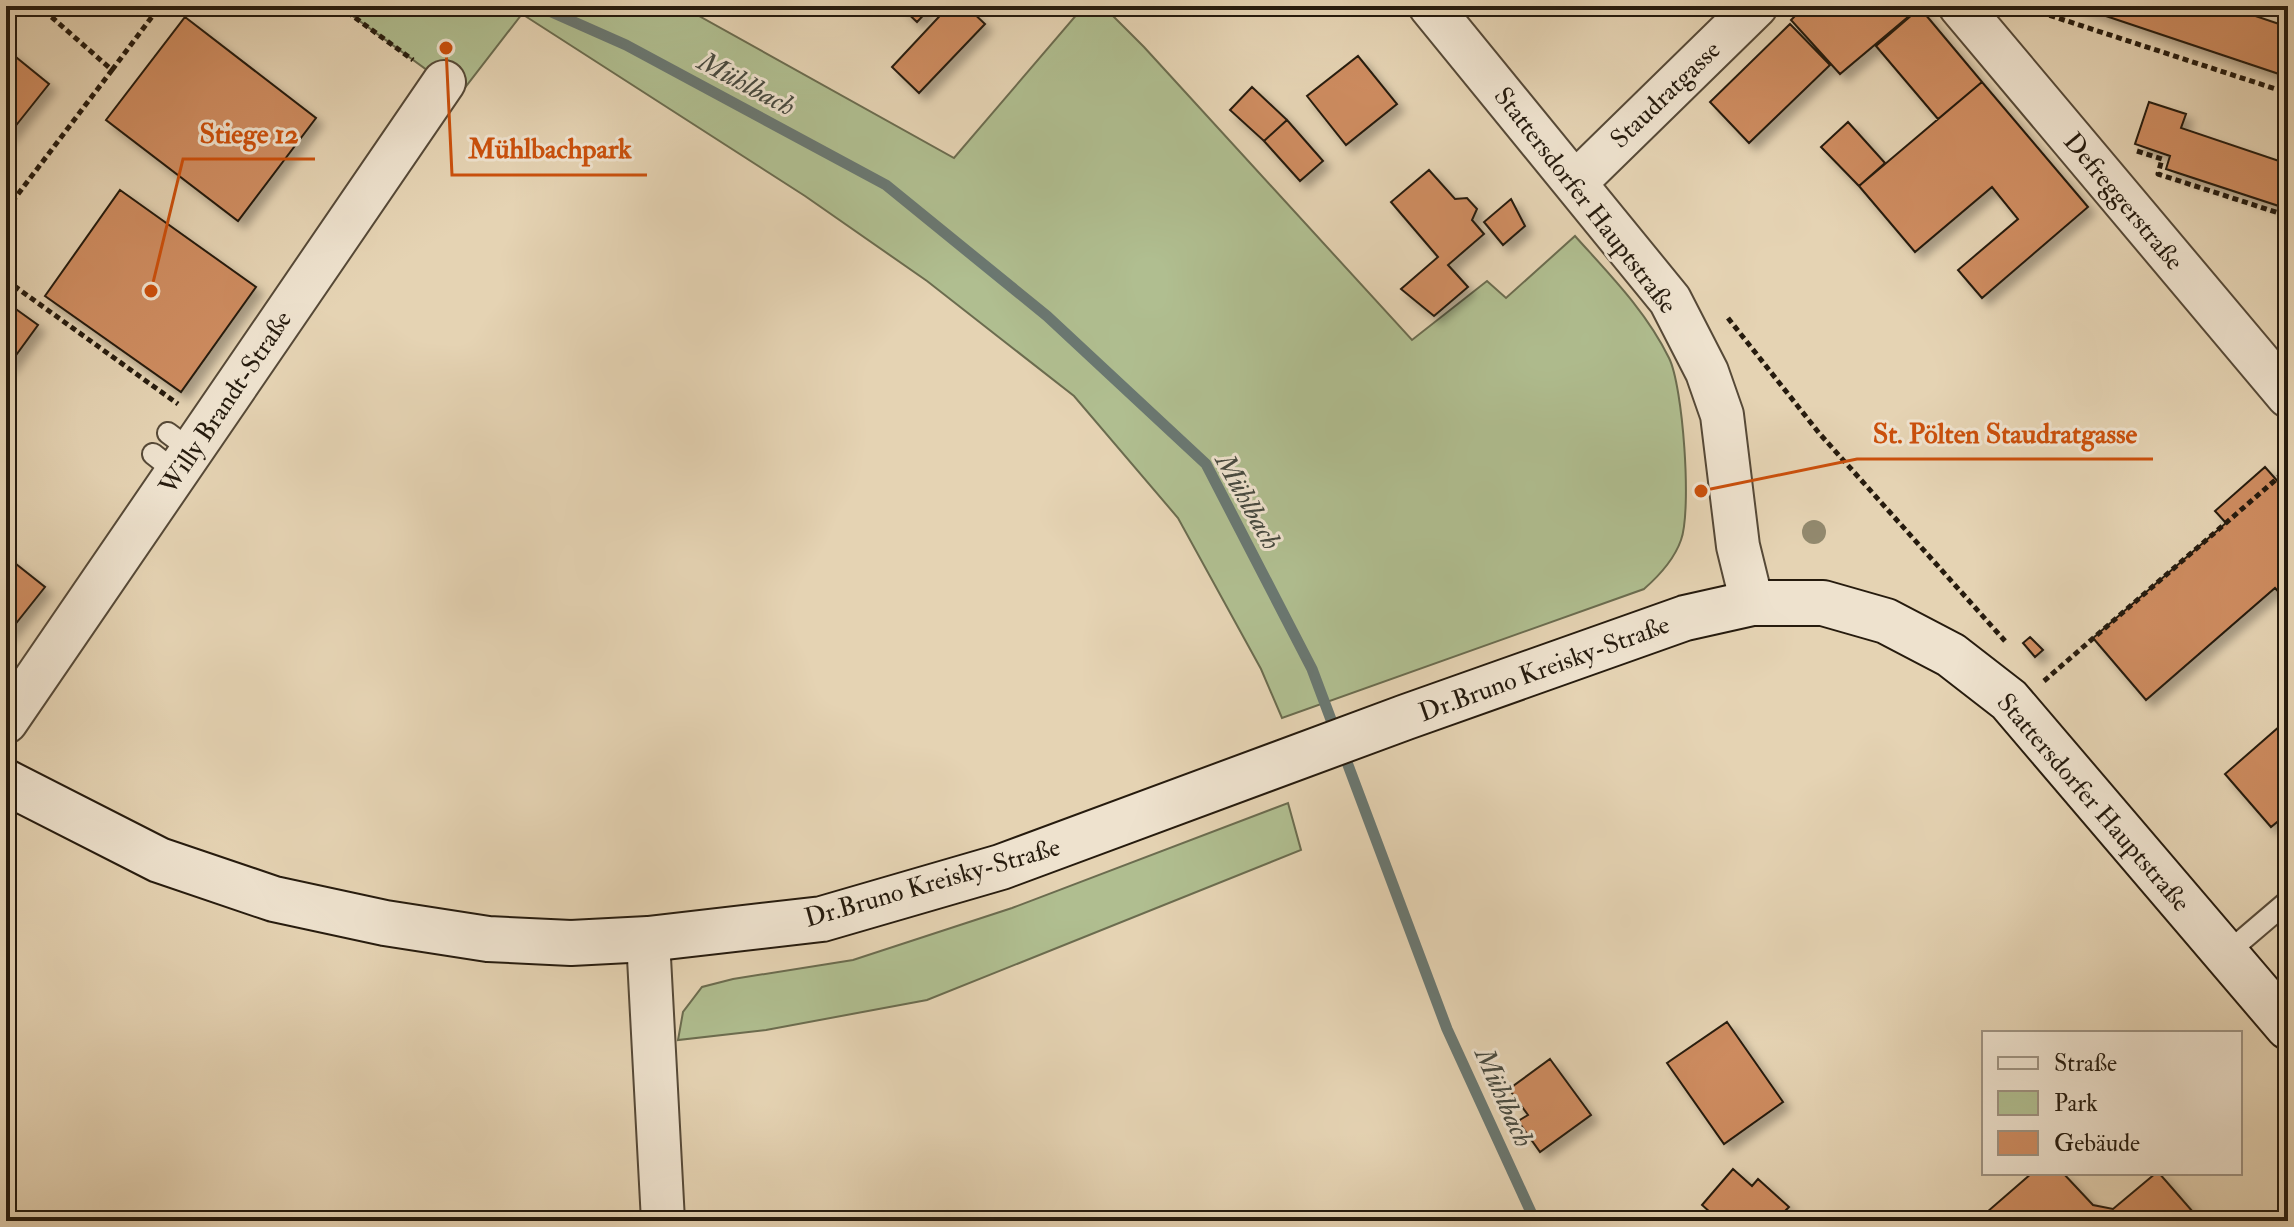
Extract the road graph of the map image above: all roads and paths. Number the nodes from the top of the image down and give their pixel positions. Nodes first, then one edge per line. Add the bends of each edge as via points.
1 (39, 6) edge
2 (160, 6) edge
3 (339, 6) edge
4 (1430, 6) edge
5 (1756, 6) edge
6 (1960, 6) edge
7 (2021, 6) edge
8 (112, 70) junction
9 (444, 82) joint
10 (2288, 93) edge
11 (2136, 150) dead end
12 (1575, 183) junction
13 (6, 210) edge
14 (2288, 216) edge
15 (6, 280) edge
16 (1720, 308) dead end
17 (2288, 396) edge
18 (179, 447) junction
19 (2288, 469) edge
20 (1752, 603) junction
21 (1998, 634) dead end
22 (2025, 692) junction
23 (6, 722) edge
24 (6, 782) edge
25 (2288, 901) edge
26 (648, 939) junction
27 (2227, 953) junction
28 (2288, 1027) edge
29 (663, 1221) edge

1 - 8 path
2 - 8 path
3 - 9 path
4 - 12 street, Stattersdorfer Hauptstraße
5 - 12 street, Staudratgasse
6 - 17 street, Defreggerstraße
7 - 10 path
8 - 13 path
9 - 18 street, Willy Brandt-Straße
11 - 14 path via 2162,159 2158,174
12 - 20 street, Stattersdorfer Hauptstraße via 1670,300 1707,372 1722,415 1738,546
15 - 18 path
16 - 21 path via 1819,433
18 - 23 street, Willy Brandt-Straße
19 - 22 path
20 - 22 main road, Stattersdorfer Hauptstraße via 1823,603 1886,621
20 - 26 main road, Dr.Bruno Kreisky-Straße via 1685,618 1001,867 822,919
22 - 27 main road, Stattersdorfer Hauptstraße
24 - 26 main road, Dr.Bruno Kreisky-Straße via 159,860 274,899 488,939
25 - 27 lane
26 - 29 street
27 - 28 main road, Stattersdorfer Hauptstraße

